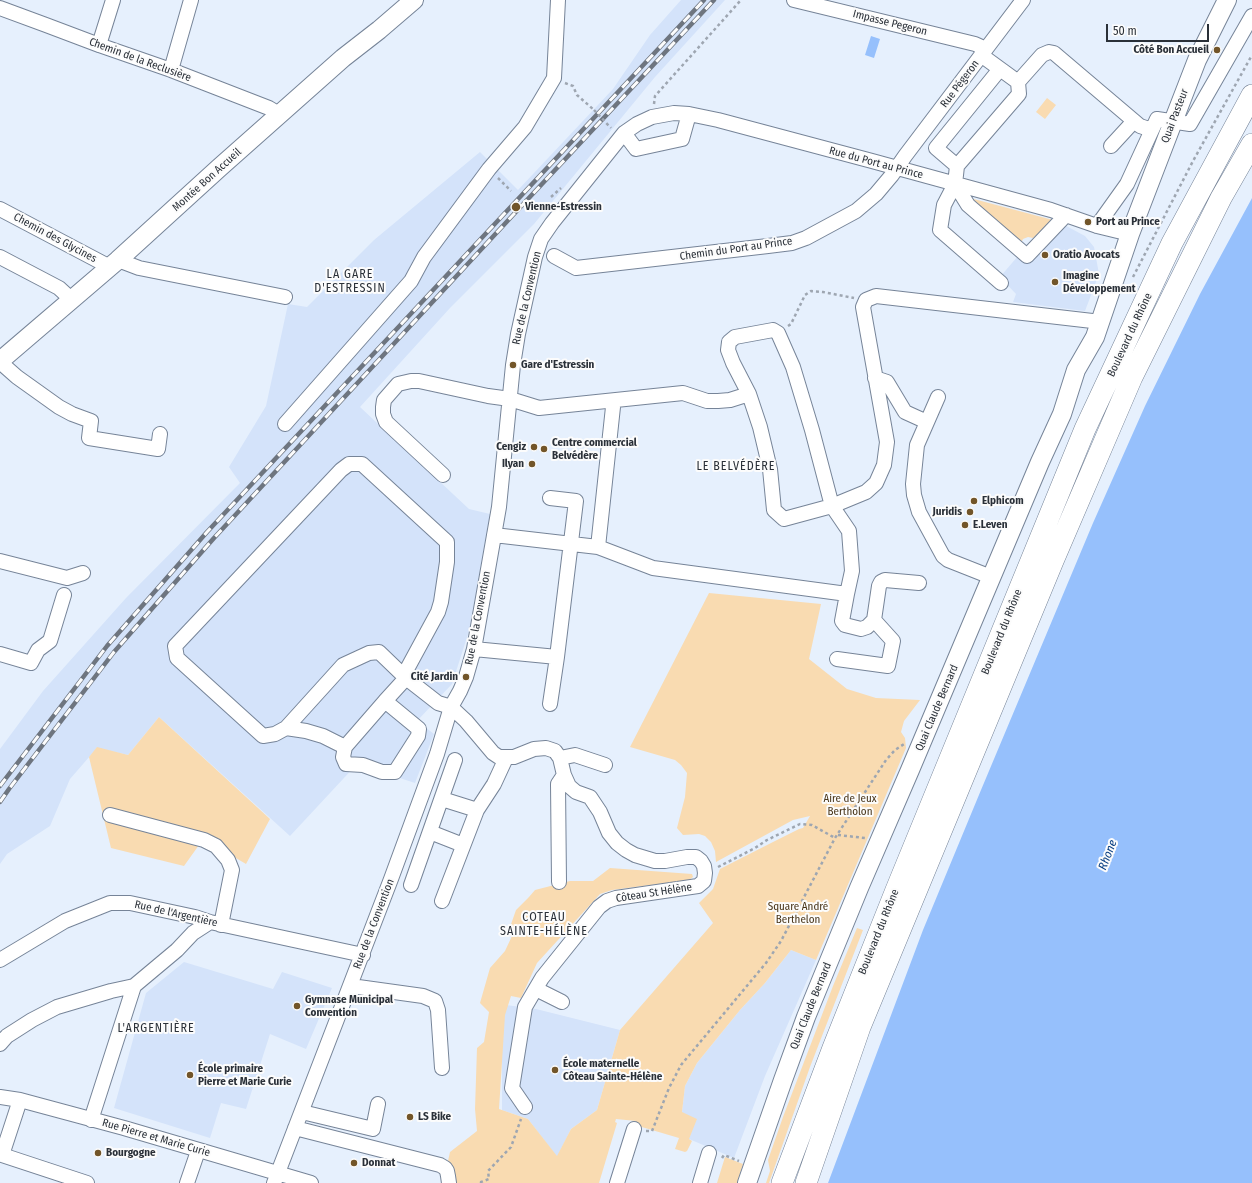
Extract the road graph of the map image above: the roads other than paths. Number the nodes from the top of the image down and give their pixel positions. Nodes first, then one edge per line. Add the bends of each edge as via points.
1 (113, 0) edge
2 (191, 0) edge
3 (414, 0) edge
4 (558, 0) edge
5 (794, 0) edge
6 (1023, 0) edge
7 (1227, 0) edge
8 (0, 8) edge
9 (1252, 16) edge
10 (99, 45) junction
11 (983, 52) junction
12 (1000, 69) junction
13 (171, 70) junction
14 (1018, 82) junction
15 (1252, 95) edge
16 (280, 114) junction
17 (689, 114) junction
18 (1134, 121) junction
19 (1173, 122) junction
20 (618, 130) junction
21 (1152, 130) junction
22 (1252, 144) edge
23 (1111, 146) dead end
24 (957, 166) junction
25 (897, 169) junction
26 (955, 184) junction
27 (0, 209) edge
28 (1066, 215) junction
29 (1097, 226) junction
30 (1130, 234) junction
31 (0, 256) edge
32 (554, 256) dead end
33 (114, 264) junction
34 (1001, 283) dead end
35 (285, 297) dead end
36 (72, 300) junction
37 (1101, 322) junction
38 (0, 361) edge
39 (875, 378) junction
40 (748, 394) junction
41 (938, 397) dead end
42 (510, 399) junction
43 (612, 401) junction
44 (927, 422) junction
45 (285, 424) dead end
46 (160, 434) dead end
47 (443, 475) dead end
48 (550, 498) dead end
49 (832, 506) junction
50 (494, 535) junction
51 (571, 544) junction
52 (598, 547) junction
53 (0, 561) edge
54 (83, 573) dead end
55 (991, 577) junction
56 (919, 583) dead end
57 (847, 594) junction
58 (64, 595) dead end
59 (874, 620) junction
60 (474, 649) junction
61 (0, 654) edge
62 (557, 657) junction
63 (837, 658) dead end
64 (406, 678) junction
65 (385, 701) junction
66 (550, 704) dead end
67 (451, 707) junction
68 (286, 728) junction
69 (345, 747) junction
70 (506, 758) junction
71 (560, 758) junction
72 (455, 760) dead end
73 (605, 765) dead end
74 (564, 775) junction
75 (442, 799) junction
76 (477, 810) junction
77 (110, 815) dead end
78 (430, 832) junction
79 (464, 845) junction
80 (559, 882) dead end
81 (411, 885) dead end
82 (442, 901) dead end
83 (215, 924) junction
84 (363, 955) junction
85 (0, 960) edge
86 (134, 986) junction
87 (351, 986) junction
88 (536, 989) junction
89 (562, 1002) dead end
90 (0, 1044) edge
91 (442, 1068) dead end
92 (0, 1097) edge
93 (20, 1100) junction
94 (378, 1104) dead end
95 (302, 1112) junction
96 (523, 1112) road end
97 (91, 1120) junction
98 (295, 1128) junction
99 (634, 1129) road end
100 (198, 1151) junction
101 (708, 1153) road end
102 (1, 1156) edge
103 (276, 1178) edge
104 (88, 1183) edge
105 (187, 1183) edge
106 (311, 1183) edge
107 (449, 1183) edge
108 (617, 1183) edge
109 (700, 1183) edge
110 (747, 1183) edge
111 (782, 1183) edge
112 (806, 1183) edge

1 - 10 street
2 - 13 street
3 - 16 main road, Montée Bon Accueil
4 - 45 street via 554,78 525,127 489,169 424,257 411,281
5 - 11 street, Impasse Pegeron via 975,44
6 - 11 street, Rue Pégeron
7 - 19 main road, Quai Pasteur via 1197,60
8 - 10 street, Chemin de la Reclusière
9 - 19 street via 1190,124
10 - 13 street, Chemin de la Reclusière
11 - 12 street, Impasse Pegeron
11 - 25 street, Rue Pégeron
12 - 14 street, Impasse Pegeron
12 - 24 street via 936,148
13 - 16 street, Chemin de la Reclusière
14 - 18 street via 1042,55 1054,53
14 - 24 street via 1019,94
15 - 111 highway, Boulevard du Rhône via 1172,243 1085,429 896,890
16 - 33 main road, Montée Bon Accueil
17 - 20 street, Rue du Port au Prince via 674,113 652,117
17 - 20 street via 682,140 636,149
17 - 25 street, Rue du Port au Prince
18 - 21 street
18 - 23 street
19 - 21 street via 1157,119
19 - 30 main road, Quai Pasteur
20 - 42 street, Rue de la Convention via 541,239 518,334
21 - 29 street via 1127,184
22 - 112 highway, Boulevard du Rhône via 1221,198 1132,377 1053,561 860,1027
24 - 26 street
25 - 26 street, Rue du Port au Prince
25 - 32 street, Chemin du Port au Prince via 876,194 856,211 792,243 576,268
26 - 28 street, Rue du Port au Prince
26 - 28 street via 968,205 1027,256
26 - 34 street via 944,205 940,230
27 - 33 street, Chemin des Glycines
28 - 29 street, Rue du Port au Prince
29 - 30 street, Rue du Port au Prince
30 - 37 main road, Quai Claude Bernard
31 - 36 street via 59,288
33 - 35 street, Chemin des Glycines
33 - 36 main road, Montée Bon Accueil
36 - 38 main road, Montée Bon Accueil
37 - 39 street via 876,296 866,300 862,307
37 - 55 main road, Quai Claude Bernard via 1076,370 1062,414
38 - 46 street via 17,378 59,407 91,421 89,438 158,450
39 - 44 street via 887,382 905,412
39 - 49 street via 887,442 884,465 876,484 866,492
40 - 43 street via 718,401 708,401 683,393
40 - 49 street via 760,427 770,469 774,510 784,519
40 - 49 street via 728,350 729,342 735,337 773,330 778,333 793,367
41 - 44 street
42 - 43 street via 539,408
42 - 47 street via 419,381 411,380 398,384 384,400 386,422
42 - 50 street, Rue de la Convention via 500,507
43 - 52 street
44 - 55 street via 917,444 913,484 918,512 943,556
48 - 51 street via 576,501
49 - 57 street via 849,531 852,571
50 - 51 street
50 - 60 street, Rue de la Convention
51 - 52 street
51 - 62 street
52 - 57 street via 653,568
53 - 54 street via 67,578
55 - 110 main road, Quai Claude Bernard via 806,1017
56 - 59 street via 885,580 881,582
57 - 59 street via 842,621 845,625 867,627
58 - 61 street via 50,641 38,650 31,663
59 - 63 street via 892,641 888,666
60 - 62 street
60 - 67 street, Rue de la Convention via 466,677
62 - 66 street
64 - 65 street
64 - 67 street via 438,703
64 - 68 street via 379,652 368,653 343,665
64 - 68 street via 406,671 440,607 447,562 447,542 362,464 349,464 175,646 177,658 263,736 275,734
65 - 69 street
65 - 69 street via 419,729 418,736 394,772 346,764 343,757
67 - 70 street via 493,753
67 - 84 street, Rue de la Convention via 437,754
68 - 69 street via 323,736
70 - 71 street via 546,748 555,751
70 - 76 street via 494,784
71 - 73 street via 575,755
71 - 74 street, Côteau St Hélène
72 - 75 street
74 - 80 street via 558,784
74 - 88 street, Côteau St Hélène via 569,786 576,792 590,797 609,833 626,850 655,861 696,857 701,861 706,873 704,881 698,886 616,898 599,907
75 - 76 street
75 - 78 street
76 - 79 street
77 - 83 street via 204,840 216,846 228,860 232,870
78 - 79 street
78 - 81 street
79 - 82 street
83 - 84 street, Rue de l'Argentière
83 - 85 street, Rue de l'Argentière via 195,917 130,904 110,903 65,921
83 - 86 street via 193,933
84 - 87 street, Rue de la Convention
86 - 90 street via 57,1007 7,1036
86 - 97 street
87 - 91 street via 423,996 435,1001 438,1010
87 - 95 street, Rue de la Convention
88 - 89 street
88 - 96 street, Côteau St Hélène via 525,1007 512,1088
92 - 93 street, Rue Pierre et Marie Curie
93 - 97 street, Rue Pierre et Marie Curie
93 - 102 street
94 - 95 street via 373,1129
95 - 98 street, Rue de la Convention
97 - 100 street, Rue Pierre et Marie Curie
98 - 103 street, Rue de la Convention
98 - 107 street via 440,1165 447,1171
99 - 108 street
100 - 103 street, Rue Pierre et Marie Curie
100 - 105 street
101 - 109 street
102 - 104 street
103 - 106 street, Rue Pierre et Marie Curie

